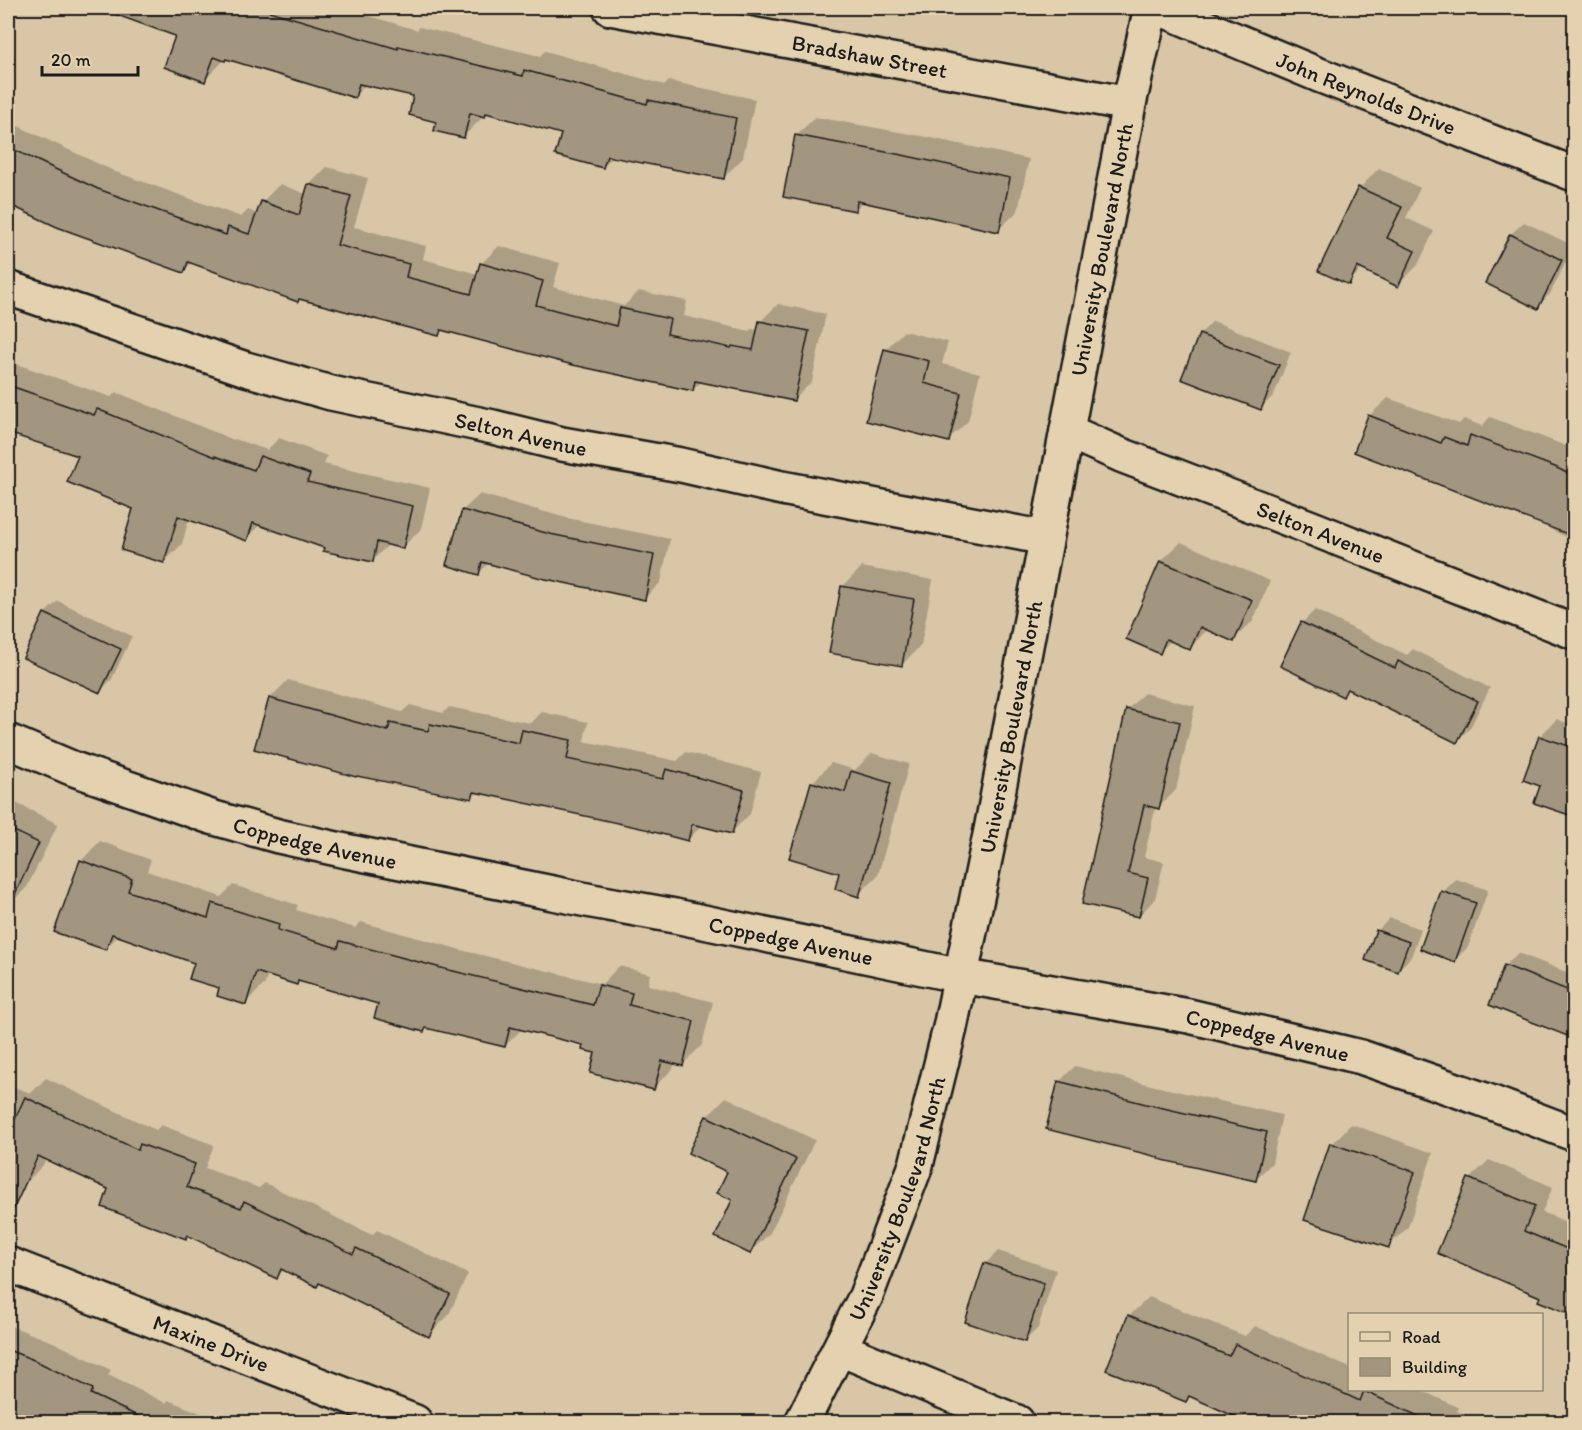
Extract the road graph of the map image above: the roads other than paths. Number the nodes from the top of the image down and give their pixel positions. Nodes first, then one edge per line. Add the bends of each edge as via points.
1 (610, 8) edge
2 (1151, 8) edge
3 (1159, 8) edge
4 (1130, 104) junction
5 (1575, 174) edge
6 (8, 288) edge
7 (1067, 431) junction
8 (1046, 538) junction
9 (1575, 632) edge
10 (8, 741) edge
11 (961, 976) junction
12 (1575, 1134) edge
13 (8, 1264) edge
14 (840, 1349) junction
15 (415, 1422) edge
16 (802, 1422) edge
17 (1017, 1422) edge

1 - 4 street, Bradshaw Street
2 - 4 street, University Boulevard North
3 - 5 street, John Reynolds Drive
4 - 7 street, University Boulevard North
6 - 8 street, Selton Avenue via 246,369 331,393 562,444
7 - 8 street, University Boulevard North
7 - 9 street, Selton Avenue
8 - 11 street, University Boulevard North
10 - 11 street, Coppedge Avenue via 74,769 278,836
11 - 12 street, Coppedge Avenue via 1189,1016 1361,1057
11 - 14 street, University Boulevard North via 916,1165 866,1296
13 - 15 street, Maxine Drive
14 - 16 street, University Boulevard North
14 - 17 street

